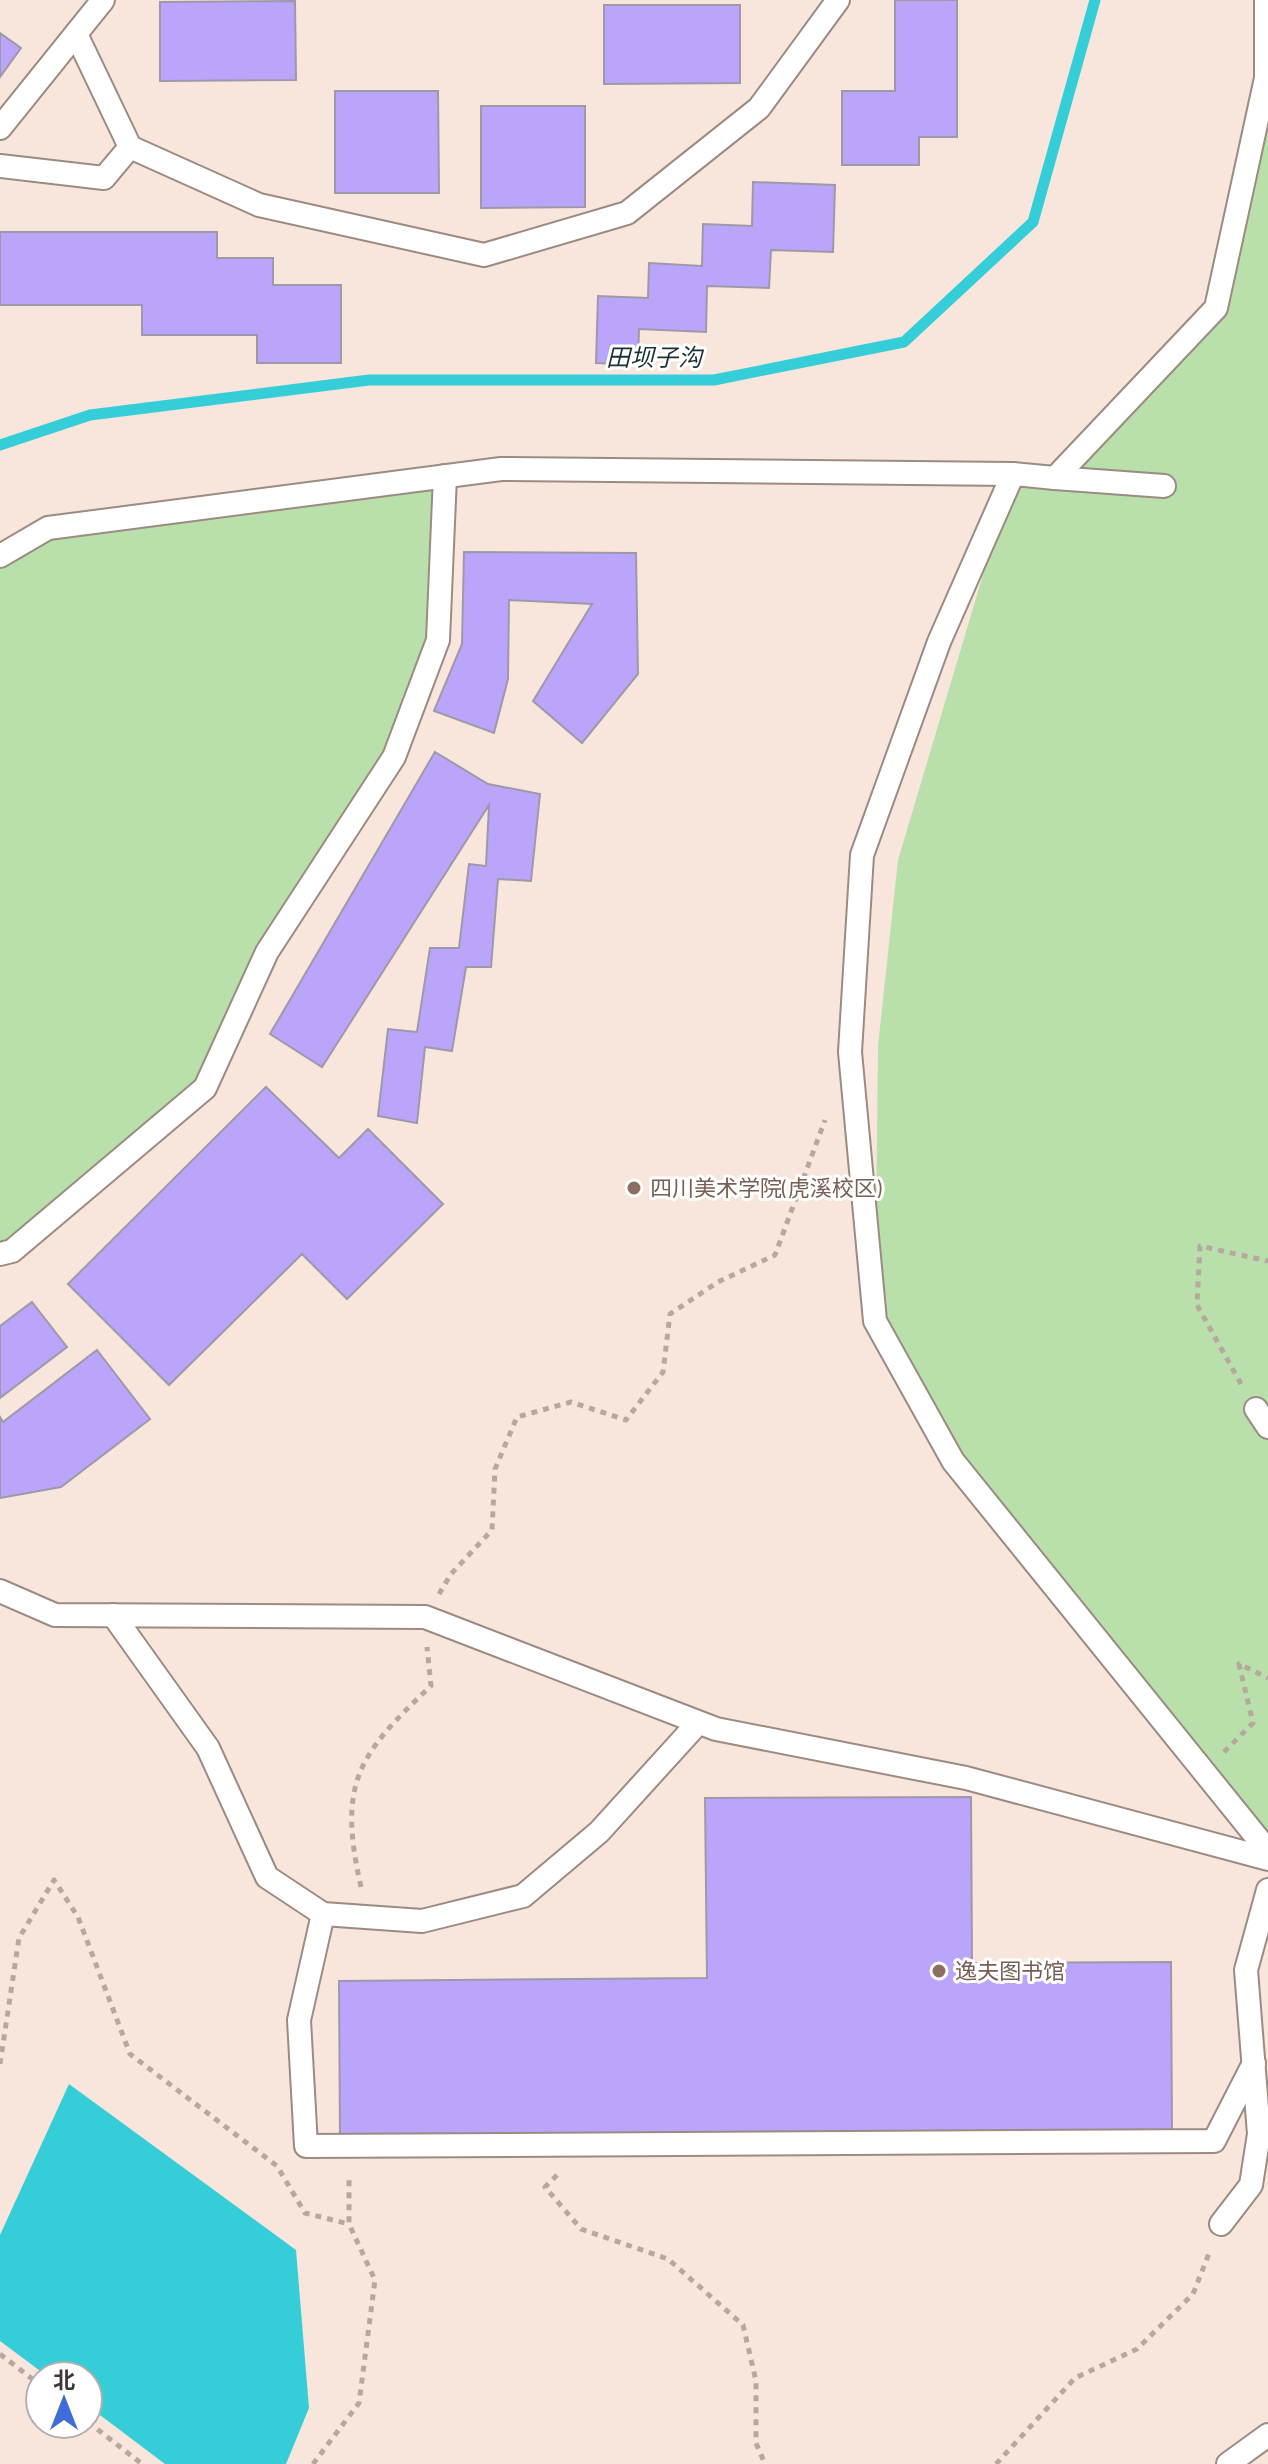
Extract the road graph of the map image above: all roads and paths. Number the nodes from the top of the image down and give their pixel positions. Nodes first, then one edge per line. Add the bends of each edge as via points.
1 (103, 0) edge
2 (838, 0) edge
3 (1266, 0) edge
4 (76, 34) junction
5 (0, 128) edge
6 (130, 147) junction
7 (0, 166) edge
8 (1013, 474) junction
9 (445, 476) junction
10 (1055, 478) junction
11 (1164, 486) dead end
12 (0, 556) edge
13 (828, 1110) dead end
14 (0, 1254) edge
15 (1268, 1261) edge
16 (1262, 1418) edge
17 (0, 1591) edge
18 (113, 1615) junction
19 (425, 1617) junction
20 (1268, 1678) edge
21 (698, 1723) junction
22 (1205, 1773) junction
23 (1268, 1851) edge
24 (1268, 1859) edge
25 (1268, 1890) edge
26 (332, 1915) junction
27 (1254, 2063) junction
28 (0, 2064) edge
29 (587, 2144) junction
30 (349, 2146) junction
31 (349, 2224) junction
32 (1221, 2224) joint
33 (0, 2354) edge
34 (24, 2373) edge
35 (104, 2434) edge
36 (1268, 2435) edge
37 (142, 2464) edge
38 (313, 2464) edge
39 (765, 2464) edge
40 (996, 2464) edge
41 (1228, 2464) edge

1 - 4 lane
2 - 6 lane via 759,108 627,213 484,255 259,205
3 - 10 lane via 1266,78 1216,308
4 - 5 lane
4 - 6 lane
6 - 7 lane via 104,178
8 - 9 lane via 501,469
8 - 10 lane
8 - 22 lane via 939,642 862,855 850,1052 875,1321 953,1461
9 - 12 lane via 48,528
9 - 14 lane via 438,640 394,757 267,952 205,1088 12,1251
10 - 11 lane
13 - 19 path via 775,1255 718,1282 670,1314 663,1372 626,1420 571,1402 517,1417 495,1469 492,1530 451,1574
15 - 16 path via 1200,1246 1197,1305
17 - 18 lane via 55,1615
18 - 19 lane
18 - 26 lane via 208,1748 267,1877
19 - 21 lane
19 - 26 path via 431,1686 388,1726 355,1778 349,1836 363,1894
20 - 22 path via 1239,1664 1253,1723
21 - 24 lane via 966,1778
21 - 26 lane via 599,1832 523,1896 422,1921
22 - 23 lane
25 - 27 lane via 1246,1970
26 - 30 lane via 299,2020 306,2146
27 - 29 lane via 1214,2141
27 - 32 lane via 1259,2134 1251,2185
28 - 31 path via 19,1938 54,1880 78,1917 130,2054 277,2166 305,2213
29 - 30 lane
29 - 39 path via 545,2187 581,2229 668,2259 743,2325 756,2381 756,2443
30 - 31 path
31 - 38 path via 375,2280 359,2403
32 - 40 path via 1193,2294 1137,2349 1075,2378
33 - 34 path
35 - 37 path
36 - 41 lane

